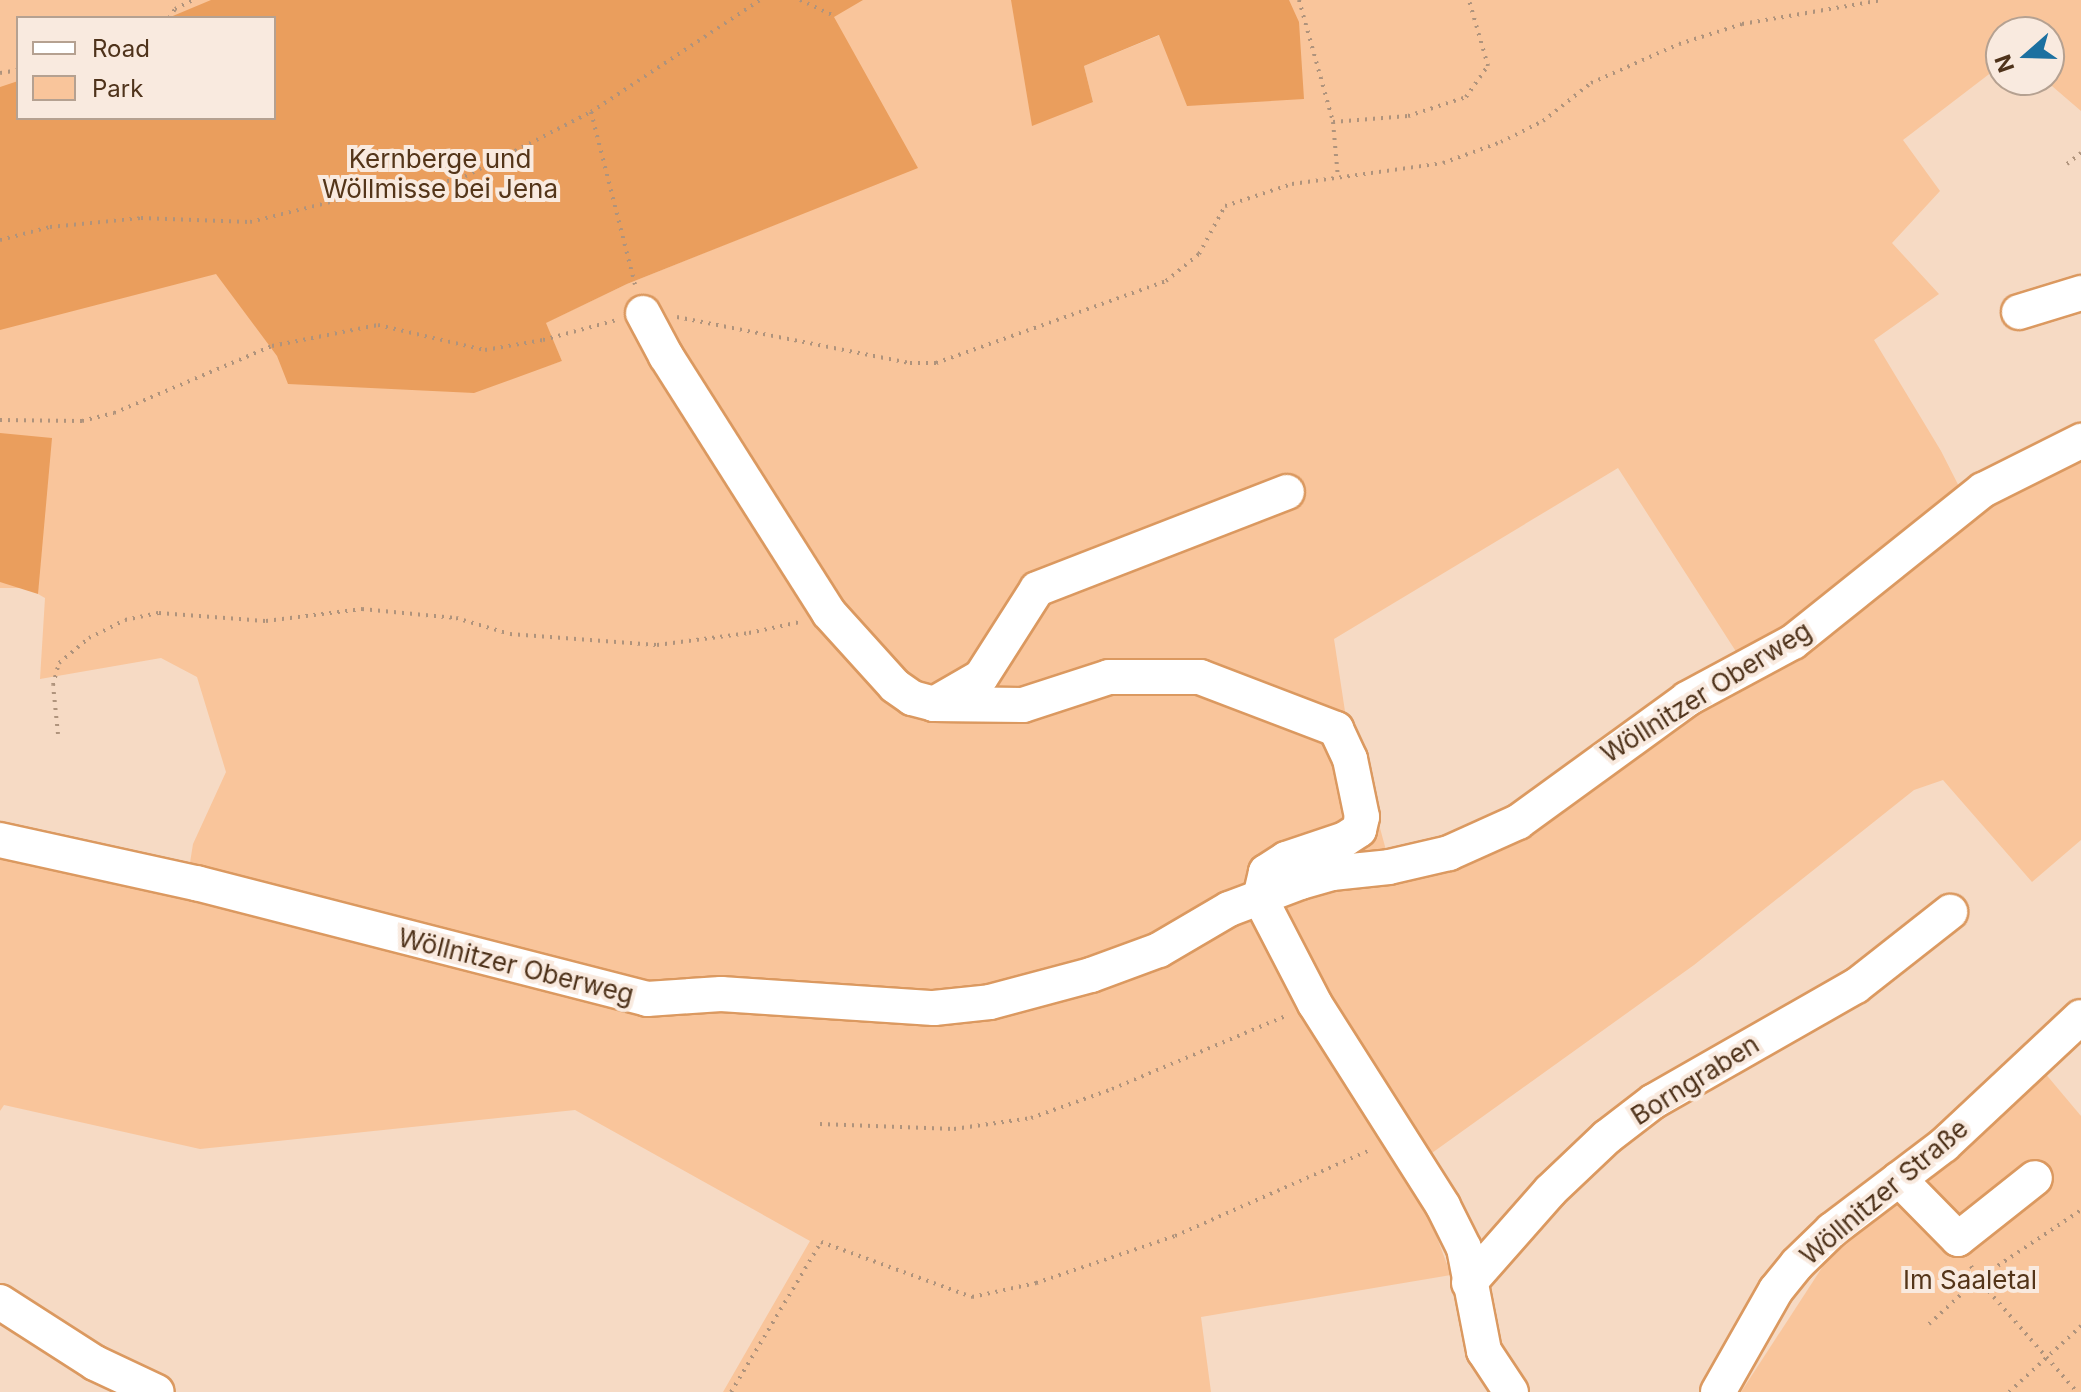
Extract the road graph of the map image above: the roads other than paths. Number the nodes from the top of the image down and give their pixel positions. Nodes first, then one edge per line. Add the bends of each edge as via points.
1 (2081, 293) edge
2 (2019, 312) dead end
3 (643, 313) road end
4 (2081, 441) edge
5 (1287, 492) dead end
6 (934, 704) junction
7 (0, 840) edge
8 (1260, 898) junction
9 (1950, 912) dead end
10 (2081, 1017) edge
11 (2035, 1178) dead end
12 (1899, 1179) junction
13 (1469, 1283) junction
14 (0, 1302) edge
15 (144, 1389) edge
16 (1511, 1392) edge
17 (1718, 1392) edge

1 - 2 street
3 - 6 street via 829,613 895,686
4 - 8 street, Wöllnitzer Oberweg via 1983,490 1793,642 1687,699 1518,822 1449,853 1332,873
5 - 6 street via 1037,589 981,677
6 - 8 street via 1023,705 1109,677 1200,677 1336,729 1350,759 1362,817 1359,830 1266,872
7 - 8 street, Wöllnitzer Oberweg via 196,883 647,999 721,994 934,1008 990,1002 1159,950 1229,909
8 - 13 street via 1315,1004 1464,1248
9 - 13 street, Borngraben via 1856,986 1654,1101 1607,1137 1550,1191
10 - 12 street, Wöllnitzer Straße via 1944,1145
11 - 12 street via 1958,1239
12 - 17 street, Wöllnitzer Straße via 1797,1264 1776,1290
13 - 16 street via 1484,1351
14 - 15 street

